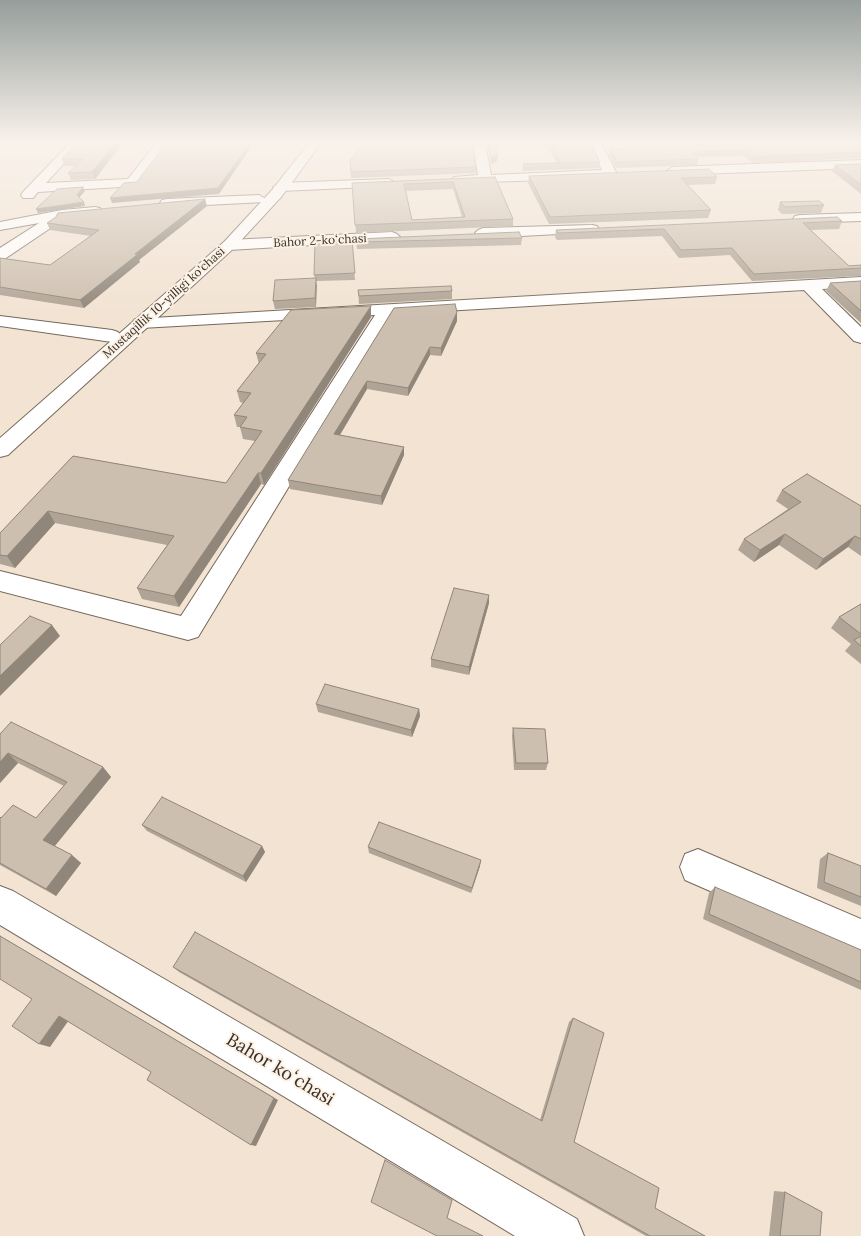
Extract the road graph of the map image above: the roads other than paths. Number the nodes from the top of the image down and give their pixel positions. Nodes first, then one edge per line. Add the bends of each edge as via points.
1 (23, 201) edge
2 (196, 201) edge
3 (257, 201) edge
4 (269, 201) edge
5 (157, 204) edge
6 (110, 209) edge
7 (62, 214) junction
8 (861, 217) edge
9 (782, 220) edge
10 (0, 225) edge
11 (604, 228) edge
12 (466, 234) edge
13 (407, 237) edge
14 (229, 244) junction
15 (0, 255) edge
16 (861, 282) edge
17 (808, 285) junction
18 (387, 310) junction
19 (0, 320) edge
20 (141, 323) junction
21 (112, 336) junction
22 (861, 337) edge
23 (0, 434) edge
24 (0, 450) edge
25 (0, 581) edge
26 (698, 867) dead end
27 (0, 904) edge
28 (861, 938) edge
29 (560, 1236) edge

1 - 10 street
2 - 5 street
3 - 21 street, Mustaqillik 10-yilligi ko'chasi
4 - 14 street, Mustaqillik 10-yilligi ko'chasi
6 - 7 street
7 - 10 street
7 - 15 street
8 - 9 street
11 - 12 street
13 - 14 street, Bahor 2-koʻchasi
14 - 20 street, Mustaqillik 10-yilligi ko'chasi
16 - 17 street
17 - 18 street
17 - 22 street
18 - 20 street
18 - 25 street via 188,629
19 - 21 street
20 - 24 street, Mustaqillik 10-yilligi ko'chasi
21 - 23 street, Mustaqillik 10-yilligi ko'chasi
26 - 28 street
27 - 29 street, Bahor koʻchasi

